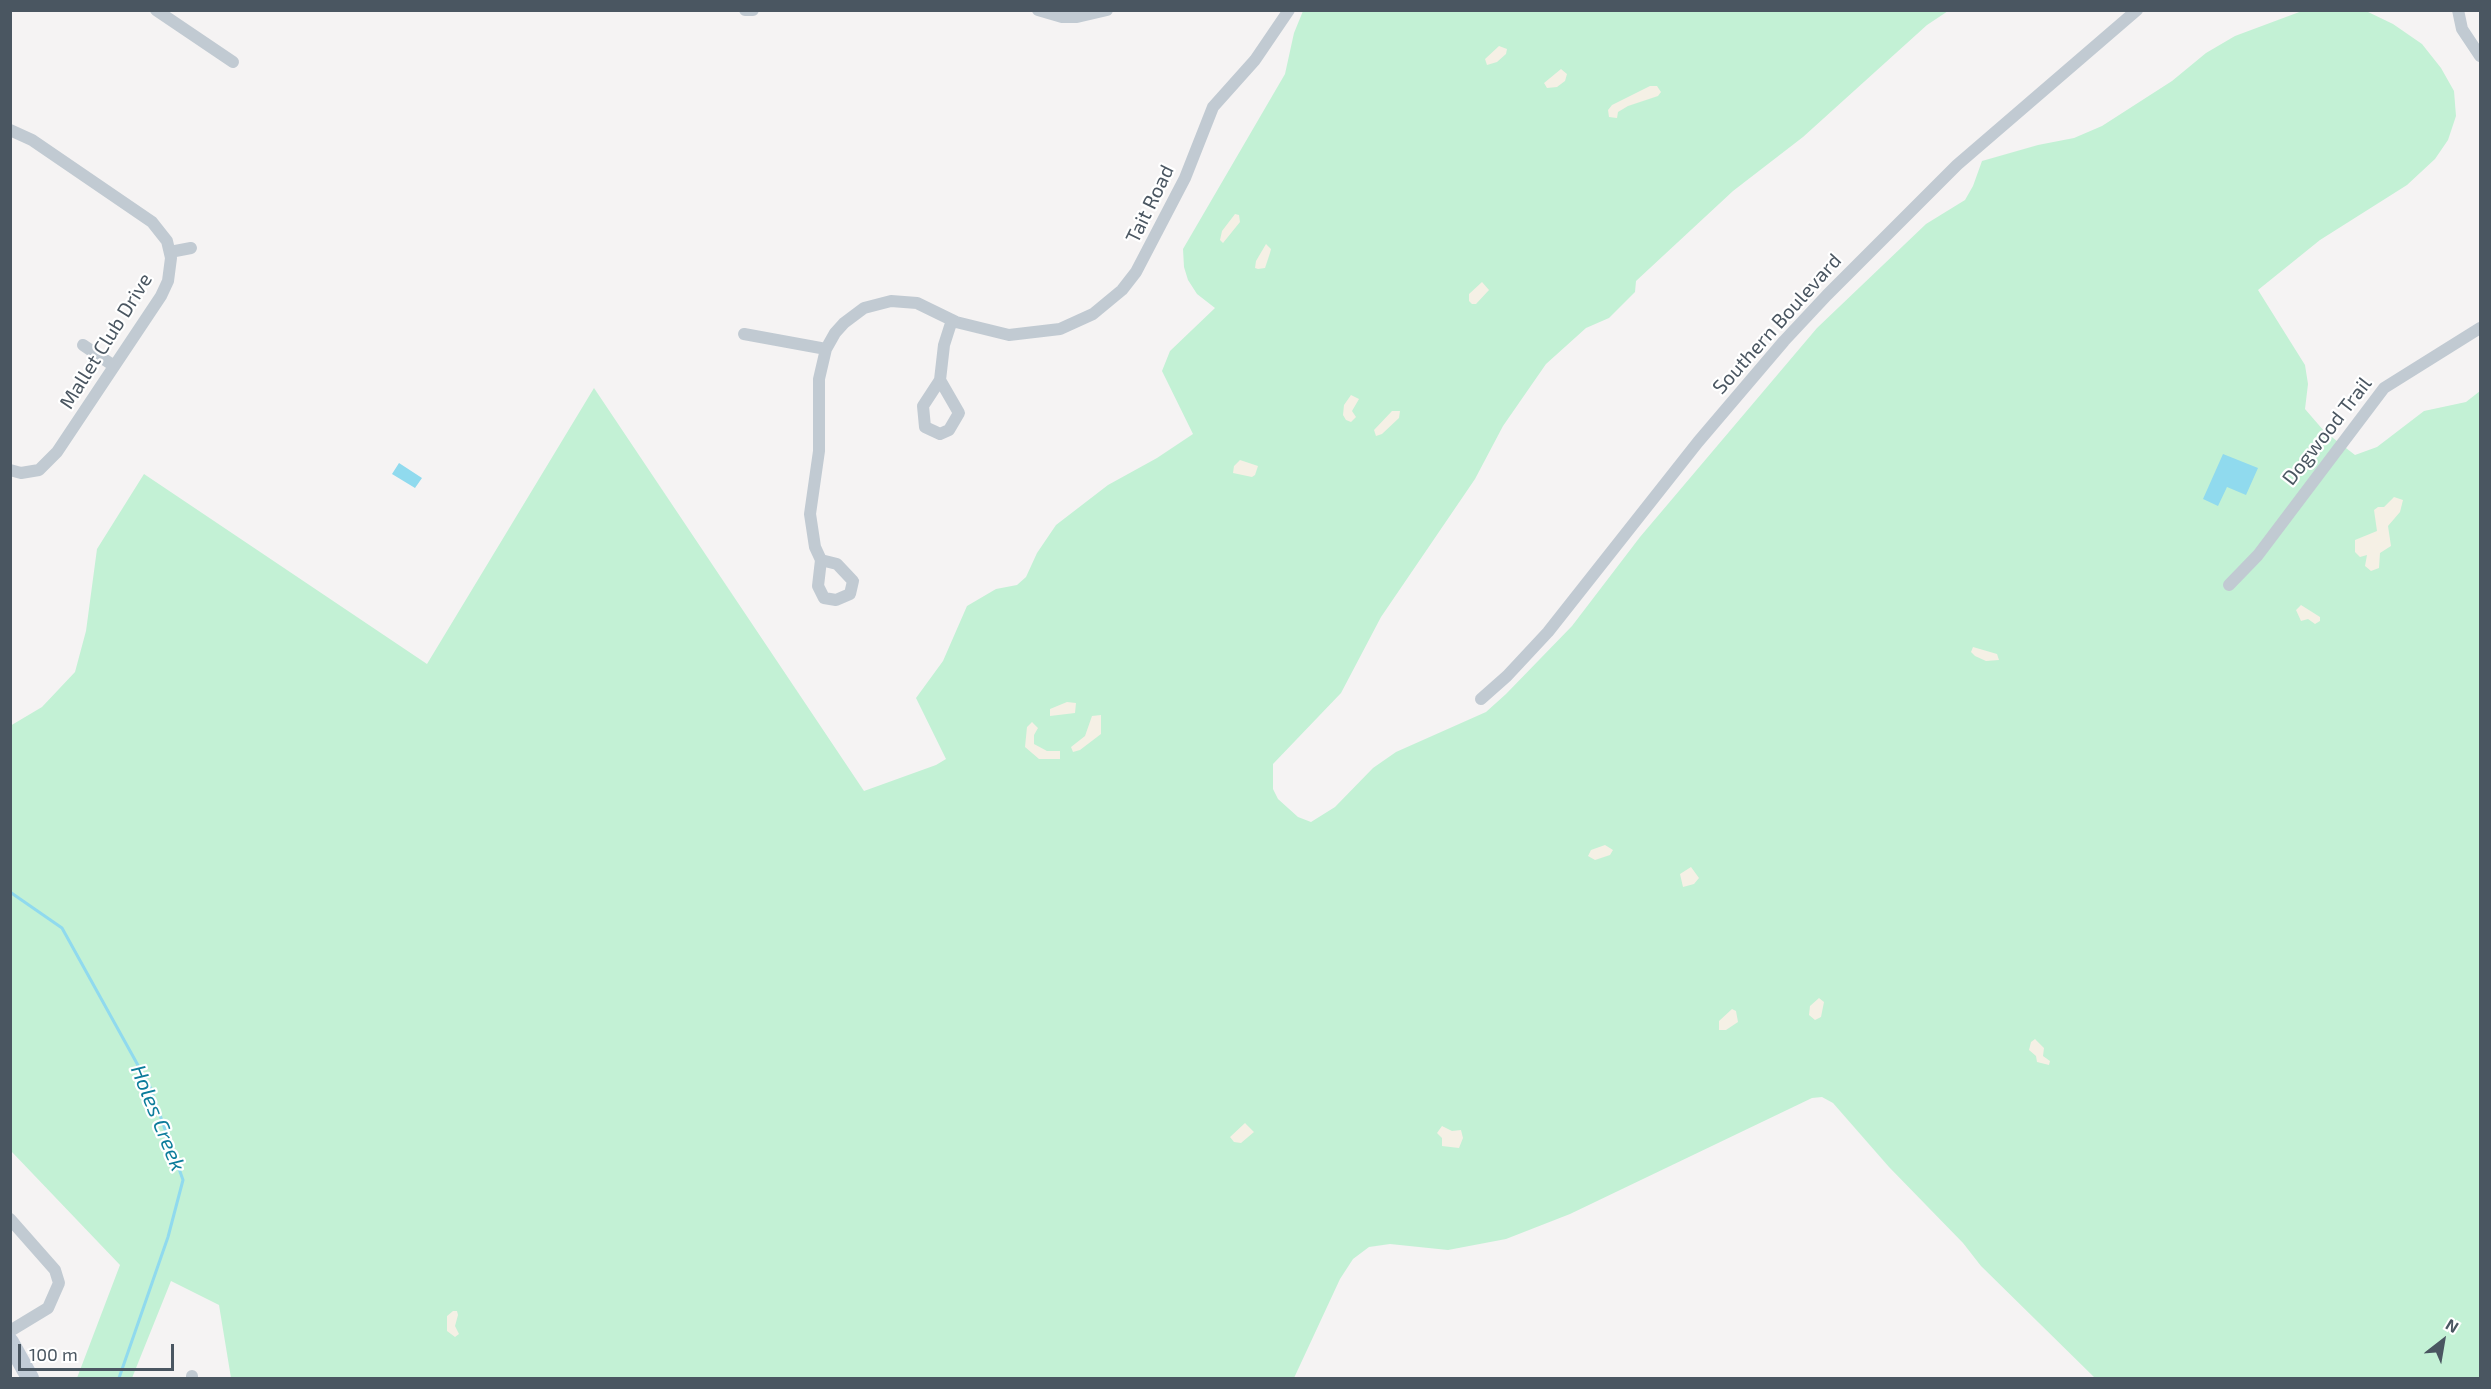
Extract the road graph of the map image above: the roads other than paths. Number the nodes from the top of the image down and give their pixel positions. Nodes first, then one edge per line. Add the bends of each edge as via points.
1 (156, 10) edge
2 (745, 10) edge
3 (1038, 10) edge
4 (1107, 10) edge
5 (1289, 10) edge
6 (2137, 10) edge
7 (2458, 10) edge
8 (752, 11) edge
9 (2481, 57) edge
10 (233, 62) dead end
11 (10, 130) edge
12 (191, 248) dead end
13 (171, 252) junction
14 (952, 320) junction
15 (2481, 328) edge
16 (744, 333) dead end
17 (83, 345) dead end
18 (826, 349) junction
19 (114, 366) junction
20 (940, 380) dead end
21 (10, 470) edge
22 (821, 560) dead end
23 (2229, 585) dead end
24 (1481, 699) dead end
25 (10, 1219) edge
26 (10, 1331) edge
27 (10, 1342) edge
28 (30, 1378) edge

1 - 10 street
2 - 8 street
3 - 4 street via 1077,17
5 - 14 street, Tait Road via 1255,60 1213,107 1193,159 1147,254 1122,290 1093,314 1060,329 1023,336 986,331
6 - 24 street, Southern Boulevard via 1957,165 1827,295 1698,442 1548,632
7 - 9 street via 2462,29
11 - 13 street via 32,140 137,210 162,232
12 - 13 street
13 - 19 street, Mallet Club Drive via 168,282
14 - 18 street, Tait Road via 917,303 876,304 844,322
14 - 20 street
15 - 23 street, Dogwood Trail via 2384,387 2258,555
16 - 18 street
17 - 19 street
18 - 22 street via 810,514
19 - 21 street, Mallet Club Drive via 50,461 31,473
25 - 26 street via 55,1270 59,1283 48,1308
27 - 28 main road

